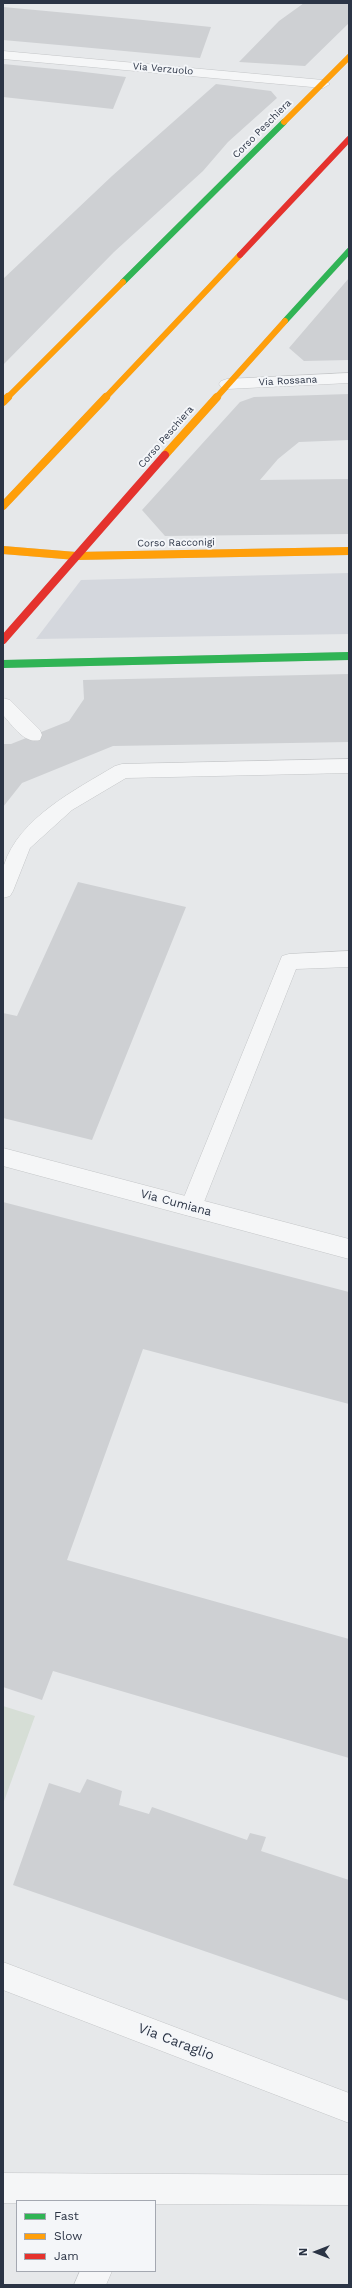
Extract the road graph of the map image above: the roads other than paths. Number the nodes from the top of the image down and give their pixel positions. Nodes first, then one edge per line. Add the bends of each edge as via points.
1 (3, 55) edge
2 (349, 57) edge
3 (322, 84) junction
4 (349, 139) edge
5 (349, 252) edge
6 (349, 378) edge
7 (228, 384) junction
8 (3, 402) edge
9 (3, 506) edge
10 (3, 550) edge
11 (349, 551) edge
12 (76, 556) junction
13 (3, 640) edge
14 (349, 656) edge
15 (3, 664) edge
16 (3, 704) edge
17 (33, 735) dead end
18 (349, 766) edge
19 (3, 891) edge
20 (349, 959) edge
21 (3, 1157) edge
22 (191, 1207) junction
23 (349, 1249) edge
24 (3, 1976) edge
25 (349, 2108) edge
26 (3, 2188) edge
27 (349, 2190) edge
28 (123, 2195) edge
29 (96, 2272) edge
30 (90, 2285) edge

1 - 3 street, Via Verzuolo
2 - 3 street, Corso Peschiera
3 - 8 street, Corso Peschiera
4 - 9 street
5 - 7 street, Corso Peschiera
6 - 7 street, Via Rossana
7 - 12 street, Corso Peschiera
10 - 12 street, Corso Racconigi
11 - 12 street, Corso Racconigi
12 - 13 street, Corso Peschiera
14 - 15 street
16 - 17 street
18 - 19 street via 122,771 65,805 22,844
20 - 22 street via 289,962
21 - 22 street, Via Cumiana
22 - 23 street, Via Cumiana
24 - 25 street, Via Caraglio
26 - 28 street
27 - 28 street
29 - 30 street

